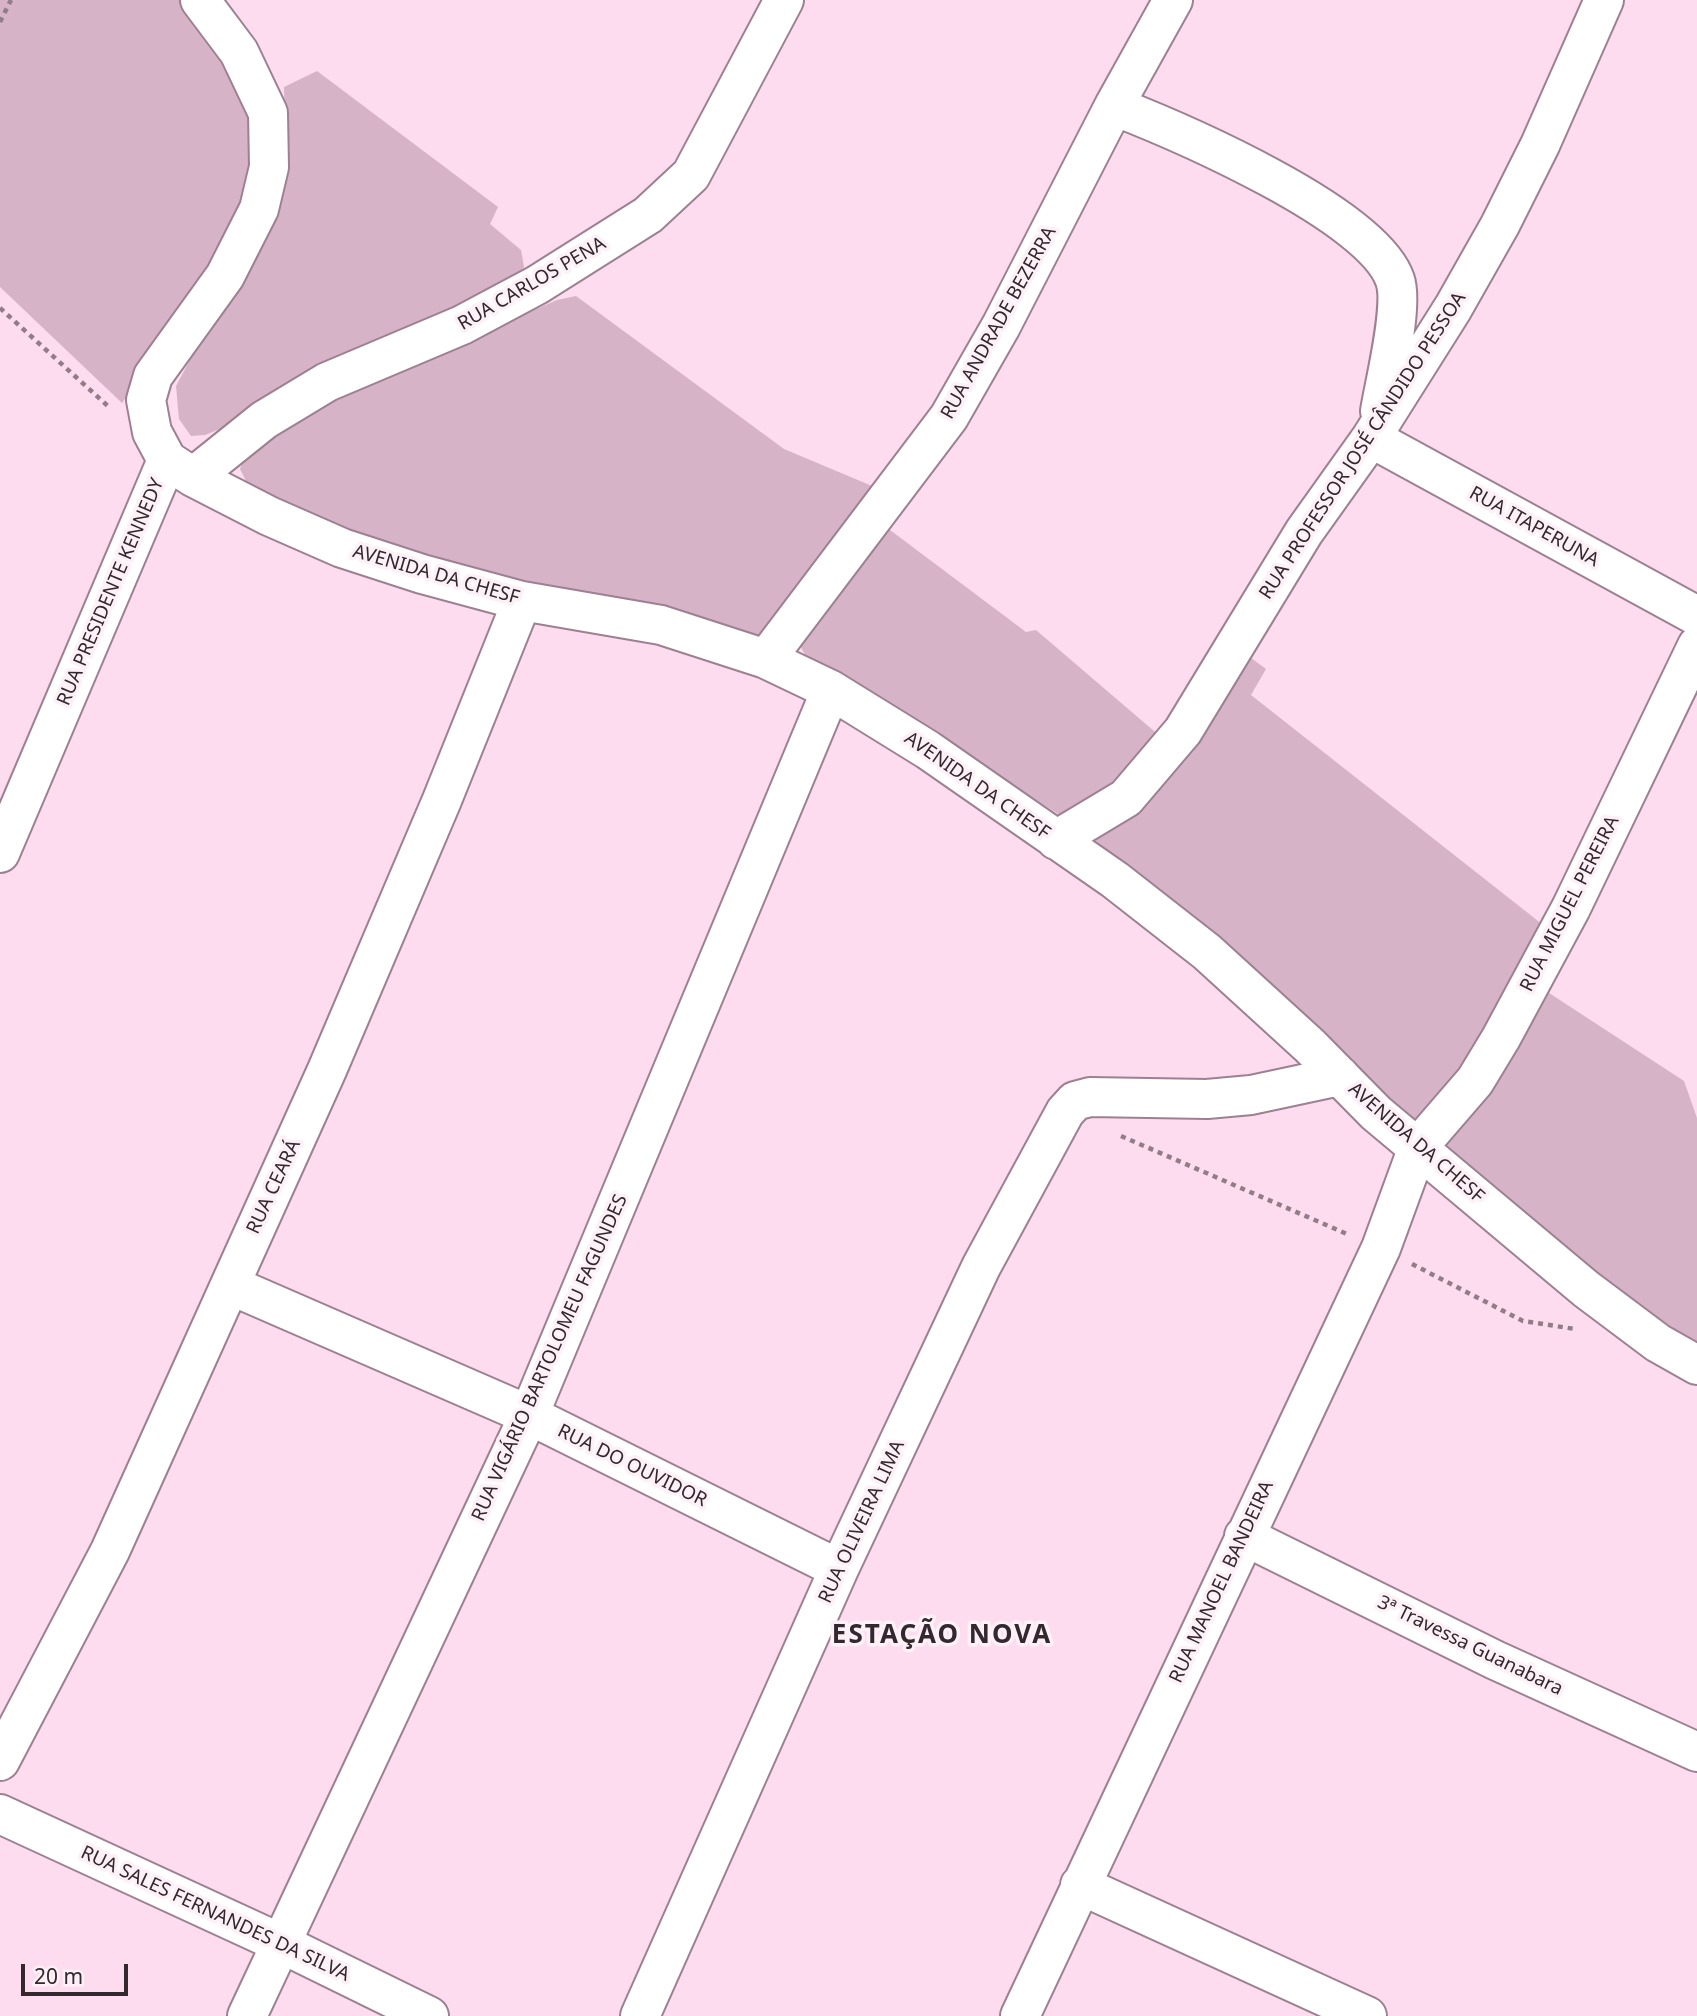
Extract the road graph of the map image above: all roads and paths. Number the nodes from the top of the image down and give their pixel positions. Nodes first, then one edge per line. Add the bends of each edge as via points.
1 (11, 0) edge
2 (200, 0) edge
3 (784, 0) edge
4 (1173, 0) edge
5 (1604, 0) edge
6 (0, 22) edge
7 (1114, 106) junction
8 (0, 308) edge
9 (118, 416) dead end
10 (1374, 431) junction
11 (180, 469) junction
12 (522, 601) junction
13 (1697, 617) edge
14 (1697, 646) edge
15 (766, 659) junction
16 (831, 690) junction
17 (1056, 840) junction
18 (0, 853) edge
19 (1340, 1076) junction
20 (1418, 1147) junction
21 (230, 1284) junction
22 (1697, 1365) edge
23 (529, 1415) junction
24 (1244, 1536) junction
25 (839, 1569) junction
26 (1697, 1752) edge
27 (0, 1761) edge
28 (0, 1814) edge
29 (1080, 1885) junction
30 (280, 1943) junction
31 (247, 2016) edge
32 (429, 2016) edge
33 (640, 2016) edge
34 (1020, 2016) edge
35 (1367, 2016) edge

1 - 6 path
2 - 11 street, RUA PRESIDENTE KENNEDY via 239,52 268,113 269,167 259,209 225,276 153,376 146,400 152,432
3 - 11 street, RUA CARLOS PENA via 691,175 648,215 537,285 462,325 327,382
4 - 7 street, RUA ANDRADE BEZERRA
5 - 10 street, RUA PROFESSOR JOSÉ CÂNDIDO PESSOA via 1500,225
7 - 10 street via 1173,129 1296,191 1356,234 1387,263 1396,282 1396,319
7 - 15 street, RUA ANDRADE BEZERRA via 949,417
8 - 9 path
10 - 13 street, RUA ITAPERUNA
10 - 17 street, RUA PROFESSOR JOSÉ CÂNDIDO PESSOA via 1304,532 1183,731 1126,798
11 - 12 street, AVENIDA DA CHESF via 342,548
11 - 18 street, RUA PRESIDENTE KENNEDY
12 - 15 street, AVENIDA DA CHESF via 661,625
12 - 21 street, RUA CEARÁ via 327,1070
14 - 20 street, RUA MIGUEL PEREIRA via 1571,908 1513,1017 1475,1081
15 - 16 street, AVENIDA DA CHESF
16 - 17 street, AVENIDA DA CHESF via 928,750
16 - 23 street, RUA VIGÁRIO BARTOLOMEU FAGUNDES
17 - 19 street, AVENIDA DA CHESF via 1207,952
19 - 20 street, AVENIDA DA CHESF
19 - 25 street, RUA OLIVEIRA LIMA via 1251,1095 1075,1101 981,1267
20 - 22 street, AVENIDA DA CHESF via 1586,1289 1658,1343
20 - 24 street, RUA MANOEL BANDEIRA via 1381,1248
21 - 23 street, RUA DO OUVIDOR
21 - 27 street, RUA CEARÁ via 110,1551
23 - 25 street, RUA DO OUVIDOR
23 - 30 street, RUA VIGÁRIO BARTOLOMEU FAGUNDES
24 - 26 street, 3ª Travessa Guanabara via 1495,1660
24 - 29 street, RUA MANOEL BANDEIRA
25 - 33 street, RUA OLIVEIRA LIMA
28 - 30 street, RUA SALES FERNANDES DA SILVA
29 - 34 street, RUA MANOEL BANDEIRA
29 - 35 street
30 - 31 street, RUA VIGÁRIO BARTOLOMEU FAGUNDES
30 - 32 street, RUA SALES FERNANDES DA SILVA

